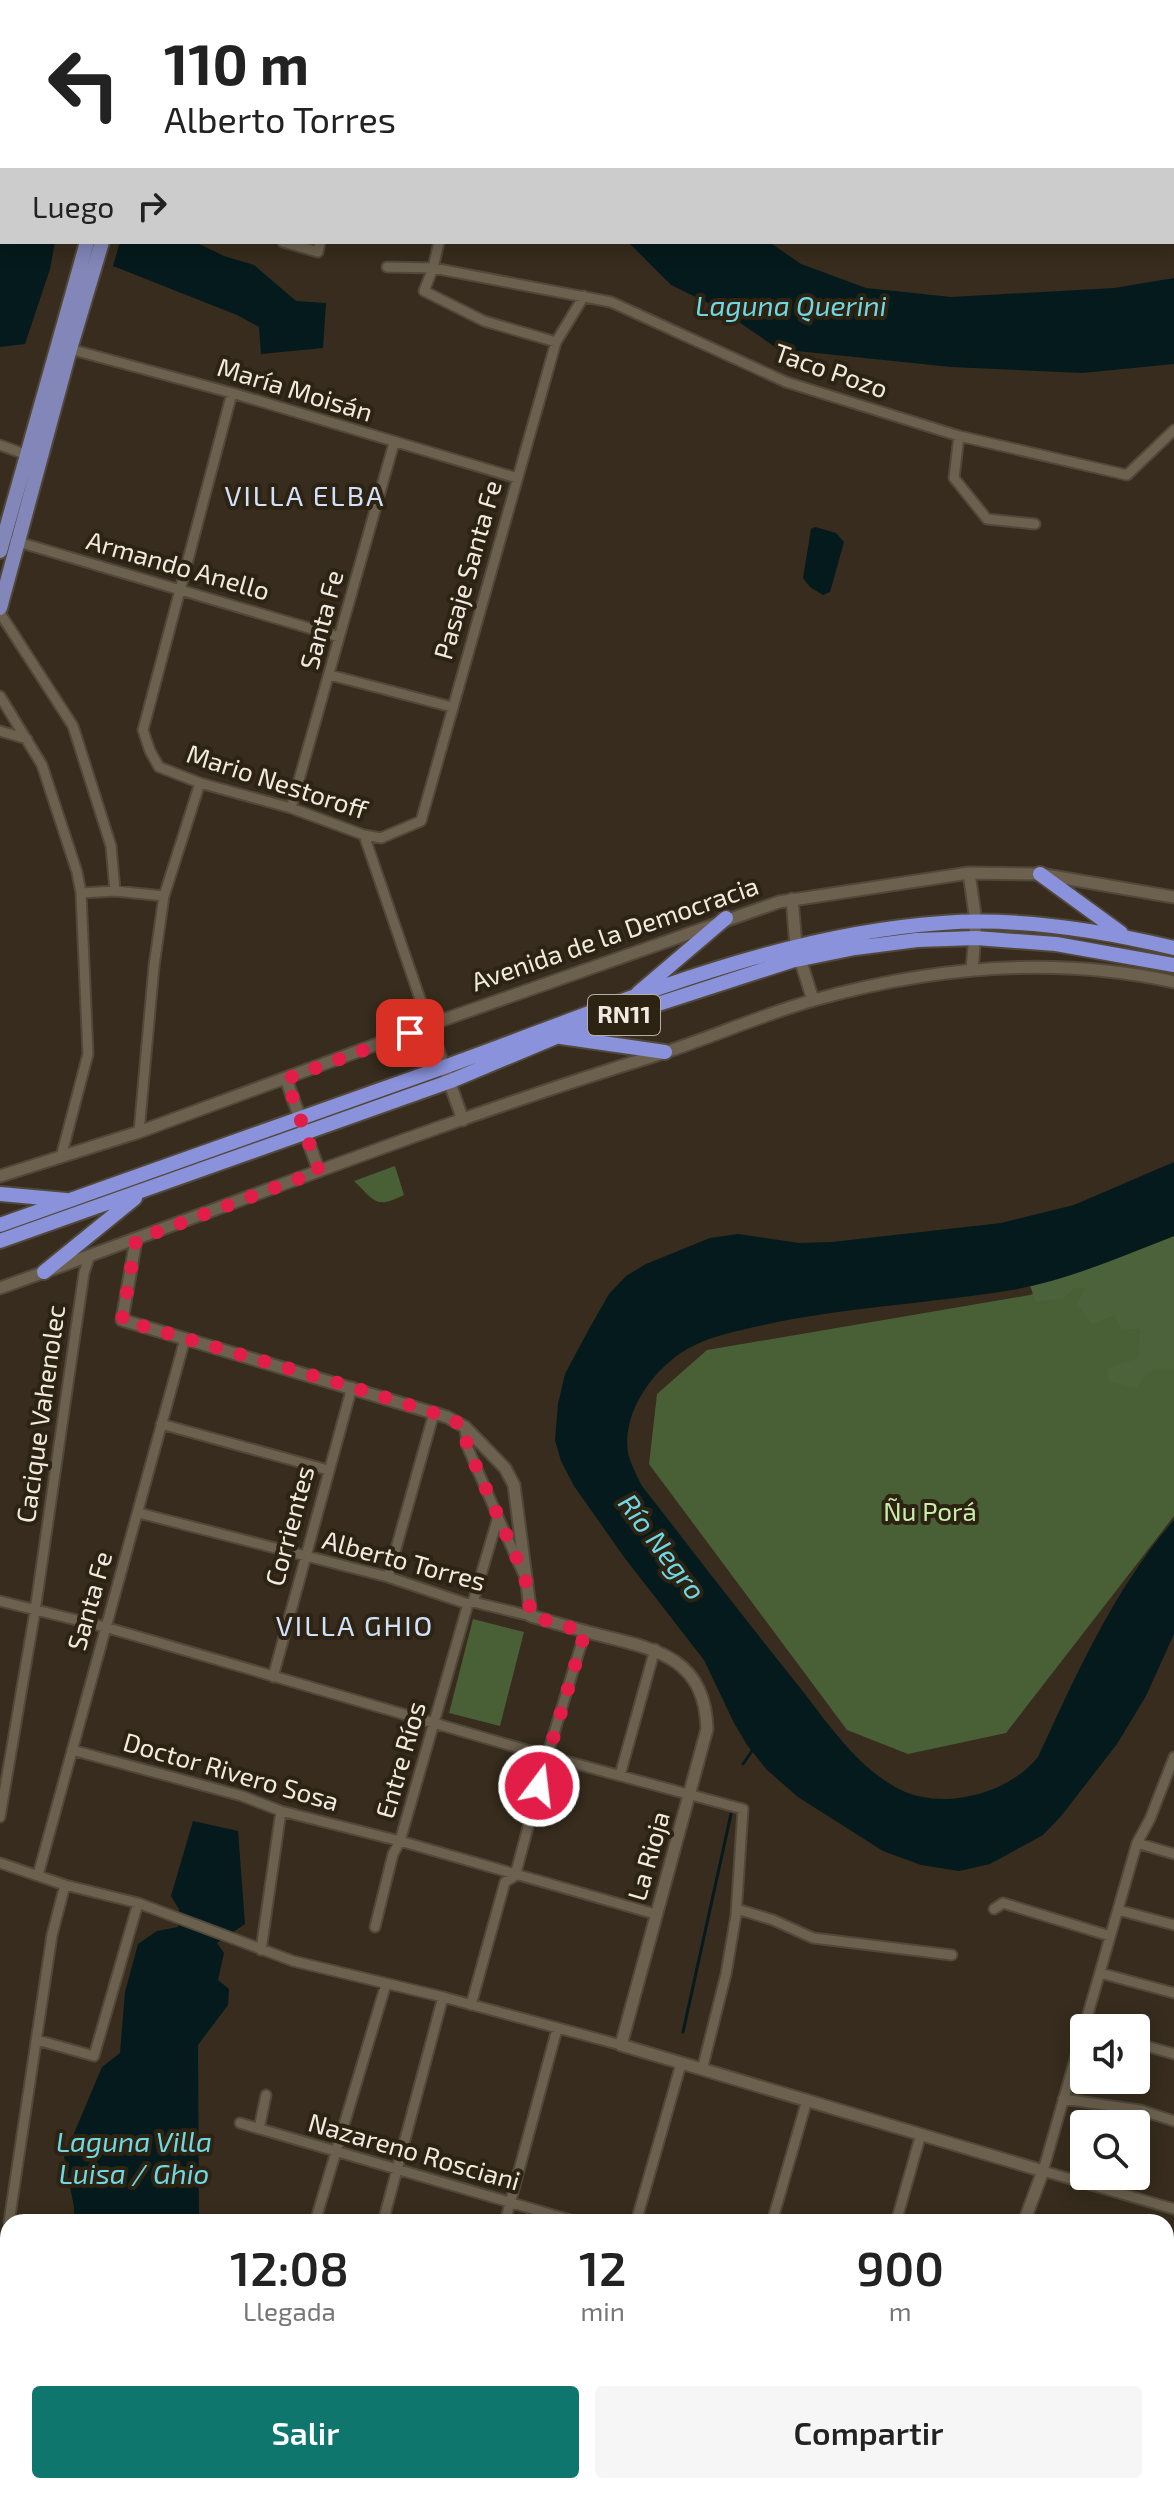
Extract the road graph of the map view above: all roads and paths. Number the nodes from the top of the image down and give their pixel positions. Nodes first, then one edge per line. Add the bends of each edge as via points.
1 (87, 244) edge
2 (101, 244) edge
3 (297, 244) edge
4 (439, 244) edge
5 (319, 247) edge
6 (387, 267) dead end
7 (433, 268) junction
8 (584, 296) junction
9 (556, 342) junction
10 (64, 347) junction
11 (232, 393) junction
12 (1174, 430) edge
13 (959, 436) junction
14 (394, 443) junction
15 (0, 445) edge
16 (27, 455) junction
17 (517, 478) junction
18 (1035, 524) dead end
19 (8, 543) edge
20 (180, 588) junction
21 (0, 611) edge
22 (339, 637) junction
23 (330, 675) junction
24 (0, 696) edge
25 (452, 707) junction
26 (0, 731) edge
27 (28, 740) junction
28 (200, 783) junction
29 (291, 808) junction
30 (364, 835) junction
31 (381, 838) joint
32 (969, 873) junction
33 (1040, 874) junction
34 (115, 891) junction
35 (81, 893) junction
36 (164, 896) junction
37 (1174, 897) edge
38 (792, 899) junction
39 (726, 918) junction
40 (976, 922) junction
41 (1125, 936) junction
42 (976, 938) junction
43 (1174, 948) edge
44 (798, 952) junction
45 (1174, 965) edge
46 (972, 970) junction
47 (1174, 982) edge
48 (632, 998) junction
49 (813, 1000) junction
50 (429, 1025) junction
51 (556, 1037) junction
52 (665, 1052) junction
53 (449, 1074) junction
54 (286, 1079) junction
55 (463, 1120) junction
56 (302, 1126) junction
57 (139, 1132) junction
58 (61, 1157) junction
59 (319, 1171) junction
60 (0, 1176) edge
61 (156, 1185) junction
62 (0, 1194) edge
63 (70, 1201) junction
64 (0, 1225) edge
65 (136, 1240) junction
66 (0, 1241) edge
67 (90, 1255) junction
68 (44, 1272) junction
69 (0, 1288) edge
70 (185, 1339) junction
71 (352, 1387) junction
72 (434, 1413) junction
73 (161, 1424) junction
74 (465, 1427) junction
75 (328, 1470) junction
76 (139, 1513) junction
77 (498, 1517) junction
78 (304, 1557) junction
79 (388, 1577) junction
80 (525, 1577) junction
81 (0, 1601) edge
82 (470, 1603) junction
83 (35, 1611) junction
84 (531, 1616) junction
85 (105, 1627) junction
86 (585, 1632) junction
87 (655, 1649) junction
88 (273, 1677) junction
89 (695, 1680) joint
90 (435, 1722) junction
91 (72, 1750) junction
92 (547, 1756) junction
93 (1174, 1757) edge
94 (620, 1775) junction
95 (689, 1794) junction
96 (281, 1811) junction
97 (0, 1817) edge
98 (400, 1841) junction
99 (1137, 1843) junction
100 (1174, 1854) edge
101 (0, 1861) edge
102 (38, 1875) junction
103 (515, 1876) junction
104 (65, 1885) junction
105 (138, 1903) junction
106 (998, 1906) dead end
107 (737, 1909) junction
108 (1118, 1910) junction
109 (655, 1914) junction
110 (1174, 1925) edge
111 (375, 1927) dead end
112 (1110, 1936) junction
113 (261, 1950) junction
114 (952, 1955) dead end
115 (1100, 1973) junction
116 (386, 1984) junction
117 (1174, 1993) edge
118 (443, 1997) junction
119 (471, 2005) junction
120 (557, 2029) junction
121 (37, 2040) junction
122 (621, 2045) junction
123 (1150, 2047) edge
124 (1174, 2054) edge
125 (681, 2064) junction
126 (702, 2070) junction
127 (266, 2095) dead end
128 (1063, 2099) junction
129 (807, 2100) junction
130 (1174, 2121) edge
131 (240, 2123) dead end
132 (259, 2129) junction
133 (921, 2134) junction
134 (336, 2152) junction
135 (398, 2171) junction
136 (1043, 2171) junction
137 (511, 2204) junction
138 (1174, 2209) edge
139 (10, 2214) edge
140 (317, 2214) edge
141 (385, 2214) edge
142 (508, 2214) edge
143 (548, 2214) edge
144 (638, 2214) edge
145 (774, 2214) edge
146 (898, 2214) edge
147 (1026, 2214) edge

1 - 10 main road
2 - 10 main road
3 - 5 street
4 - 7 street
6 - 7 street, Taco Pozo
7 - 8 street, Taco Pozo
7 - 9 street via 424,291 484,321
8 - 9 street, Pasaje Santa Fe
8 - 13 street, Taco Pozo via 611,302 786,382
9 - 17 street, Pasaje Santa Fe
10 - 11 street, María Moisán
10 - 16 main road
10 - 19 main road
11 - 14 street, María Moisán
11 - 20 street
12 - 13 street, Taco Pozo via 1127,475
13 - 18 street via 954,478 987,519
14 - 17 street, María Moisán
14 - 22 street, Santa Fe
15 - 16 street
16 - 19 main road
17 - 25 street, Pasaje Santa Fe
19 - 20 street, Armando Anello
19 - 21 main road
20 - 22 street, Armando Anello
20 - 28 street, Mario Nestoroff via 143,730 159,767
21 - 34 street via 73,726 111,846
22 - 23 street, Santa Fe
23 - 25 street
23 - 29 street, Santa Fe
24 - 27 street
25 - 31 street, Pasaje Santa Fe via 421,821
26 - 27 street
27 - 35 street via 42,765
28 - 29 street, Mario Nestoroff
28 - 36 street
29 - 30 street, Mario Nestoroff
30 - 31 street, Mario Nestoroff
30 - 50 street
32 - 33 street, Avenida de la Democracia
32 - 38 street, Avenida de la Democracia
32 - 40 street
33 - 37 street, Avenida de la Democracia
33 - 41 highway
34 - 35 street
34 - 36 street
35 - 58 street via 88,1054
36 - 57 street
38 - 39 street, Avenida de la Democracia
38 - 44 street
39 - 48 highway
39 - 50 street, Avenida de la Democracia
40 - 41 highway, RN11
40 - 42 street
40 - 44 highway, RN11 via 840,936
41 - 43 highway, RN11
42 - 44 highway, RN11
42 - 45 highway, RN11 via 1056,944
42 - 46 street
44 - 48 highway, RN11
44 - 49 street
44 - 51 highway, RN11
46 - 47 street, RN11 via 1068,967
46 - 49 street, RN11 via 911,976
48 - 53 highway, RN11
49 - 52 street, RN11
50 - 53 street
50 - 54 street, Avenida de la Democracia
51 - 52 highway
51 - 53 highway, RN11
52 - 55 street, RN11
53 - 55 street
53 - 56 highway, RN11
54 - 56 street
54 - 57 street, Avenida de la Democracia
55 - 59 street, RN11
56 - 59 street
56 - 61 highway, RN11
56 - 63 highway, RN11
57 - 58 street, Avenida de la Democracia
58 - 60 street, Avenida de la Democracia
59 - 65 street, RN11
61 - 66 highway, RN11
61 - 68 highway, RN11
62 - 63 highway
63 - 64 highway, RN11
65 - 67 street, RN11
65 - 70 street via 122,1320
67 - 68 street, RN11
67 - 83 street, Cacique Vahenolec
68 - 69 street, RN11
70 - 71 street
70 - 73 street, Santa Fe
71 - 72 street
71 - 75 street, Corrientes
72 - 74 street
72 - 79 street
73 - 75 street
73 - 76 street, Santa Fe
74 - 77 street via 467,1446
74 - 80 street via 505,1468 514,1485
75 - 78 street, Corrientes
76 - 78 street, Alberto Torres
76 - 85 street, Santa Fe
77 - 80 street
77 - 82 street, Entre Ríos
78 - 79 street, Alberto Torres
78 - 88 street, Corrientes
79 - 82 street, Alberto Torres
80 - 84 street
81 - 83 street
82 - 84 street, Alberto Torres
82 - 90 street, Entre Ríos
83 - 85 street
83 - 97 street, Cacique Vahenolec
84 - 86 street, Alberto Torres
85 - 88 street
85 - 91 street, Santa Fe
86 - 87 street, Alberto Torres
86 - 92 street
87 - 89 street, Alberto Torres
87 - 94 street
88 - 90 street
89 - 95 street, La Rioja via 703,1695 707,1729
90 - 92 street
90 - 98 street, Entre Ríos
91 - 96 street, Doctor Rivero Sosa
91 - 102 street, Santa Fe
92 - 94 street
92 - 103 street
93 - 99 street
94 - 95 street
95 - 107 street via 743,1809
95 - 109 street, La Rioja
96 - 98 street, Doctor Rivero Sosa
96 - 113 street
98 - 103 street, Doctor Rivero Sosa
98 - 111 street, Entre Ríos
99 - 100 street
99 - 108 street
101 - 102 street
102 - 104 street
103 - 109 street, Doctor Rivero Sosa
103 - 119 street via 505,1882
104 - 105 street
104 - 121 street
105 - 113 street
105 - 121 street via 94,2056
106 - 112 street
107 - 114 street via 813,1938
107 - 126 street
108 - 110 street
108 - 112 street
109 - 122 street, La Rioja
112 - 115 street
113 - 116 street
115 - 117 street
115 - 128 street
116 - 118 street
116 - 134 street
118 - 119 street
118 - 135 street
119 - 120 street
120 - 122 street
120 - 137 street
121 - 139 street
122 - 125 street
123 - 124 street
125 - 126 street
125 - 144 street
126 - 129 street
127 - 132 street
128 - 130 street via 1140,2110
128 - 136 street
129 - 133 street
129 - 145 street
131 - 132 street, Nazareno Rosciani
132 - 134 street, Nazareno Rosciani
133 - 136 street
133 - 146 street
134 - 135 street, Nazareno Rosciani
134 - 140 street
135 - 137 street, Nazareno Rosciani
135 - 141 street
136 - 138 street
136 - 147 street
137 - 142 street
137 - 143 street, Nazareno Rosciani

